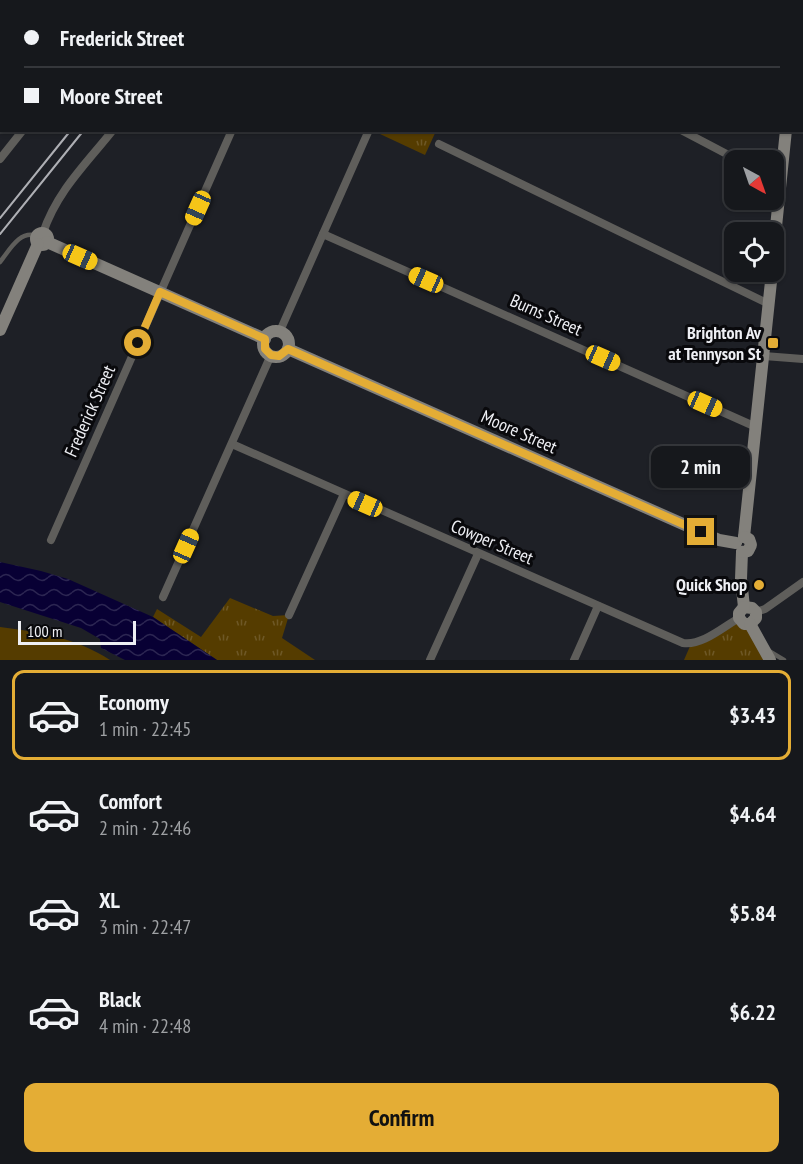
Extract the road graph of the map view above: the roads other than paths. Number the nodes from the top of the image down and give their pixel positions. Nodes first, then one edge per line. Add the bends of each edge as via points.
1 (21, 132) edge
2 (111, 132) edge
3 (231, 132) edge
4 (368, 132) edge
5 (685, 132) edge
6 (786, 132) edge
7 (439, 144) dead end
8 (782, 150) edge
9 (724, 153) edge
10 (0, 159) edge
11 (323, 234) junction
12 (41, 239) junction
13 (0, 262) edge
14 (771, 282) edge
15 (160, 292) junction
16 (769, 304) junction
17 (0, 330) edge
18 (280, 331) junction
19 (265, 339) junction
20 (288, 349) junction
21 (271, 355) junction
22 (764, 356) junction
23 (803, 359) edge
24 (756, 427) junction
25 (232, 444) junction
26 (344, 494) junction
27 (51, 540) dead end
28 (741, 544) junction
29 (478, 554) junction
30 (803, 582) edge
31 (163, 597) dead end
32 (598, 606) junction
33 (289, 615) dead end
34 (747, 615) junction
35 (764, 648) junction
36 (430, 660) edge
37 (574, 660) edge
38 (770, 660) edge
39 (784, 660) edge

1 - 10 street
2 - 12 street via 66,186
3 - 15 street, Frederick Street
4 - 11 street
5 - 9 street
6 - 8 street
7 - 16 street
11 - 18 street
11 - 24 street, Burns Street
12 - 13 lane via 30,233 23,236
12 - 15 street
12 - 17 street
14 - 16 street
15 - 19 street
15 - 27 street, Frederick Street
16 - 22 street
18 - 19 street
18 - 20 street via 289,340
19 - 21 street via 265,349
20 - 21 street via 279,356
20 - 28 street, Moore Street via 709,536
21 - 25 street
22 - 23 street
22 - 24 street
24 - 28 street
25 - 26 street, Cowper Street
25 - 31 street
26 - 29 street, Cowper Street
26 - 33 street
28 - 34 street
29 - 32 street, Cowper Street
29 - 36 street
30 - 34 street via 765,609
32 - 34 street, Cowper Street via 691,644
32 - 37 street
34 - 35 street
35 - 38 street
35 - 39 lane

